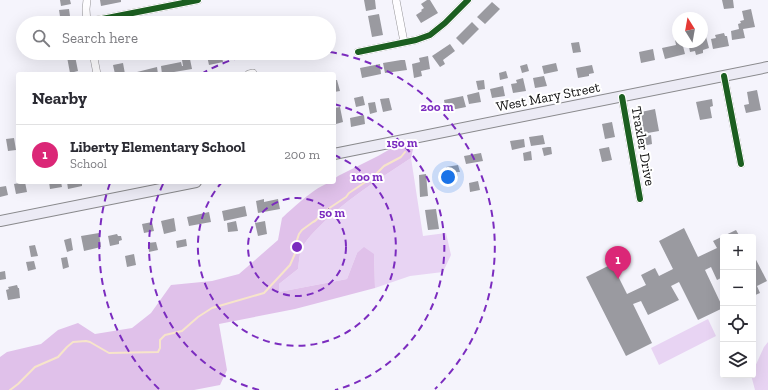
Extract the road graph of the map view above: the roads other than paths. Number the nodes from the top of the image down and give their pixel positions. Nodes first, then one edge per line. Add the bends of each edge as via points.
1 (87, 0) edge
2 (198, 0) edge
3 (396, 0) edge
4 (468, 0) edge
5 (86, 16) edge
6 (121, 16) edge
7 (404, 42) junction
8 (358, 52) dead end
9 (94, 60) edge
10 (768, 67) edge
11 (97, 72) edge
12 (724, 76) junction
13 (622, 96) junction
14 (336, 154) edge
15 (741, 164) dead end
16 (186, 184) edge
17 (640, 199) dead end
18 (0, 221) edge

1 - 5 street
2 - 6 street
3 - 7 street
4 - 7 street via 445,24 430,35
7 - 8 street
9 - 11 street
10 - 12 main road, West Mary Street
12 - 13 main road, West Mary Street
12 - 15 street
13 - 14 main road, West Mary Street
13 - 17 street, Traxler Drive
16 - 18 main road

